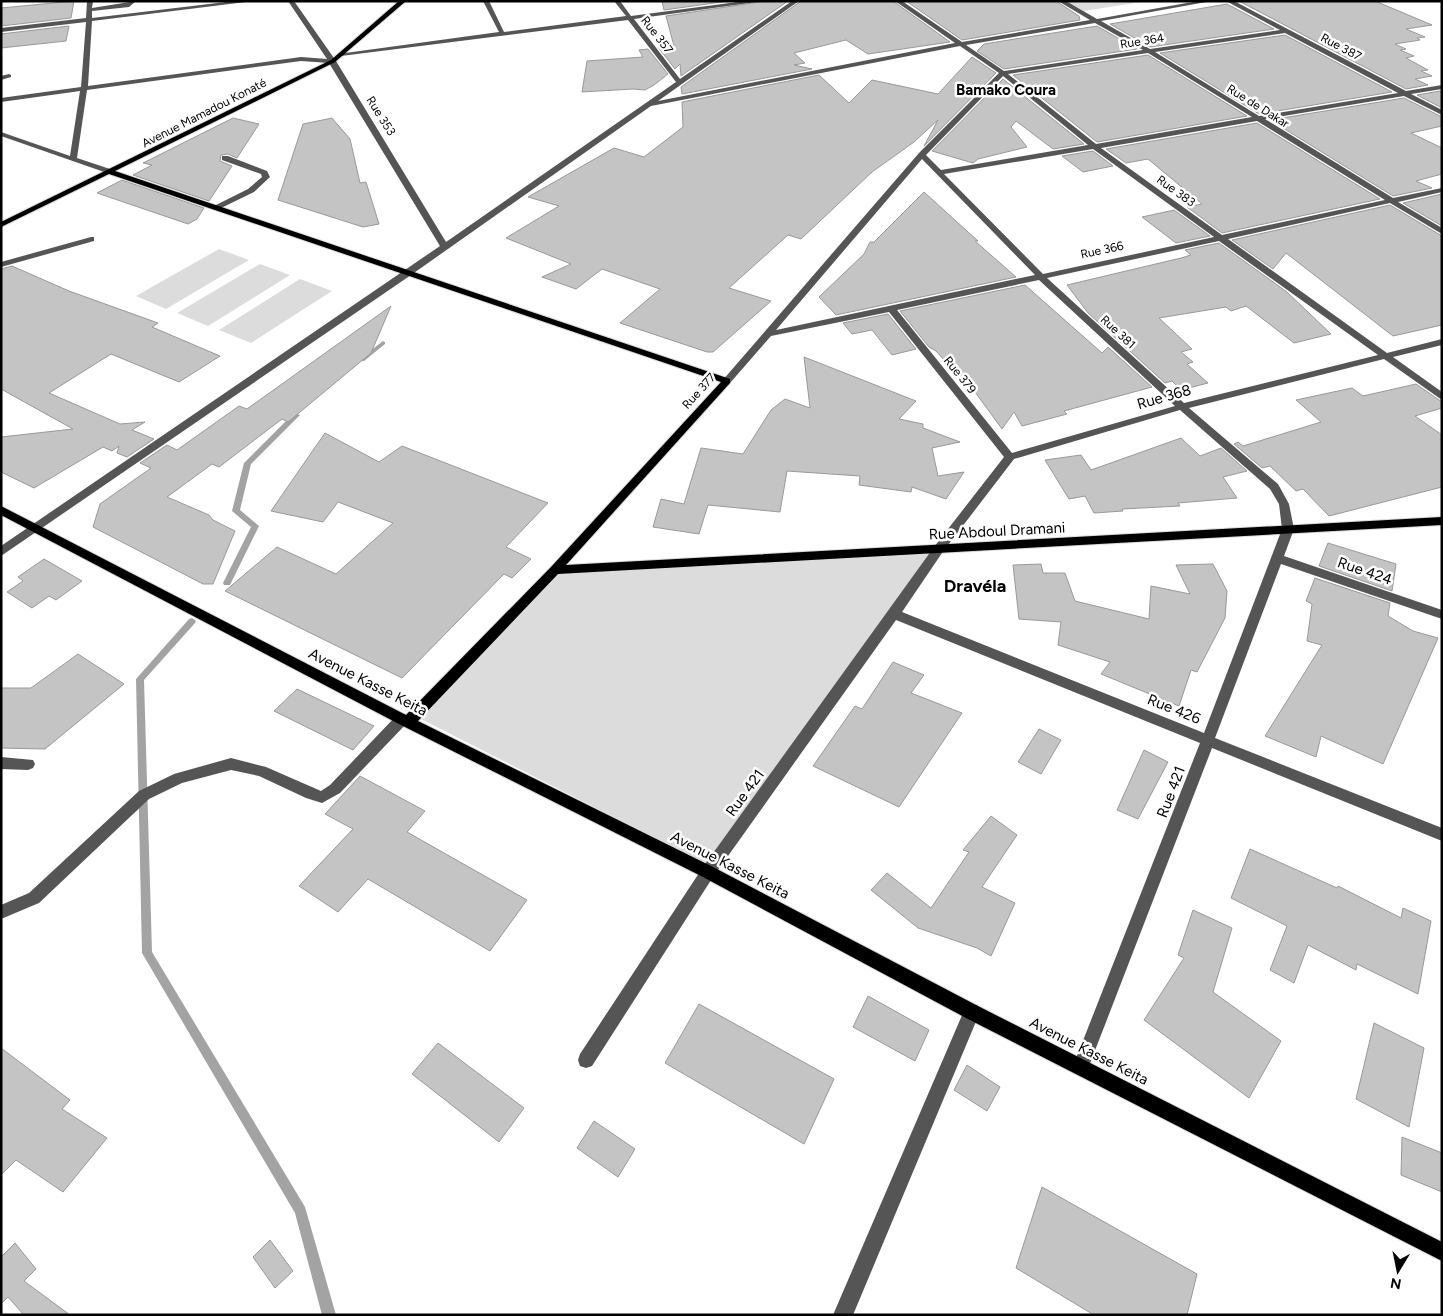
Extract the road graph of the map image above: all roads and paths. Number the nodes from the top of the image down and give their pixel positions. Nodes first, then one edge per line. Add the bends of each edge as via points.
1 (90, 1) edge
2 (133, 1) edge
3 (251, 1) edge
4 (291, 1) edge
5 (403, 1) edge
6 (486, 1) edge
7 (617, 1) edge
8 (762, 1) edge
9 (796, 1) edge
10 (898, 1) edge
11 (1061, 1) edge
12 (1209, 1) edge
13 (1229, 1) edge
14 (90, 10) junction
15 (779, 13) junction
16 (630, 17) junction
17 (89, 20) junction
18 (1095, 20) junction
19 (1, 30) edge
20 (1285, 31) junction
21 (502, 34) junction
22 (961, 44) junction
23 (1149, 51) junction
24 (341, 54) junction
25 (333, 61) junction
26 (1003, 73) junction
27 (680, 82) junction
28 (1442, 86) edge
29 (84, 89) junction
30 (1405, 94) junction
31 (1, 100) edge
32 (648, 105) junction
33 (1442, 113) edge
34 (1257, 119) junction
35 (1, 134) edge
36 (1096, 146) junction
37 (922, 154) junction
38 (225, 158) dead end
39 (73, 159) junction
40 (110, 172) junction
41 (939, 173) junction
42 (1442, 190) edge
43 (1389, 200) junction
44 (216, 208) junction
45 (1, 225) edge
46 (1442, 232) edge
47 (1221, 238) junction
48 (91, 239) dead end
49 (445, 247) junction
50 (1, 265) edge
51 (408, 273) junction
52 (1040, 276) junction
53 (891, 309) junction
54 (768, 334) junction
55 (1442, 342) edge
56 (1386, 355) junction
57 (727, 381) junction
58 (1442, 397) edge
59 (1181, 407) junction
60 (1010, 456) junction
61 (1, 510) edge
62 (1442, 521) edge
63 (35, 528) junction
64 (1288, 529) junction
65 (938, 550) junction
66 (1, 552) edge
67 (1277, 558) junction
68 (555, 570) junction
69 (894, 614) junction
70 (1442, 614) edge
71 (405, 721) junction
72 (1208, 740) junction
73 (1, 763) edge
74 (28, 764) dead end
75 (1442, 835) edge
76 (708, 872) junction
77 (1, 912) edge
78 (972, 1012) junction
79 (586, 1060) dead end
80 (1081, 1066) junction
81 (1442, 1252) edge
82 (843, 1315) edge

1 - 14 street
2 - 14 street via 130,5
3 - 17 street
4 - 25 street, Rue 353
5 - 24 main road, Avenue Mamadou Konaté
6 - 21 street
7 - 16 street, Rue 357
8 - 15 street
8 - 16 street
9 - 15 street
10 - 22 street, Rue 383
11 - 18 street, Rue de Dakar
12 - 18 street
13 - 20 street, Rue 387
14 - 17 street
15 - 27 street
16 - 21 street
16 - 27 street, Rue 357
17 - 19 street
17 - 29 street
18 - 22 street
18 - 23 street, Rue de Dakar
20 - 23 street, Rue 364
20 - 30 street, Rue 387
21 - 24 street
22 - 26 street, Rue 383
22 - 32 street
23 - 26 street, Rue 364
23 - 34 street, Rue de Dakar
24 - 25 main road, Avenue Mamadou Konaté
25 - 29 street via 300,59
25 - 40 main road, Avenue Mamadou Konaté
25 - 49 street, Rue 353
26 - 36 street, Rue 383
26 - 37 street, Rue 377
27 - 32 street
28 - 30 street
29 - 31 street
29 - 39 street
30 - 33 street, Rue 387
30 - 34 street
32 - 49 street
34 - 36 street
34 - 43 street, Rue de Dakar
35 - 39 street
36 - 41 street
36 - 47 street, Rue 383
37 - 41 street, Rue 381
37 - 54 street, Rue 377
38 - 44 street via 264,173 266,177 256,187
39 - 40 street
40 - 44 main road
40 - 45 main road, Avenue Mamadou Konaté
41 - 52 street, Rue 381
42 - 43 street, Rue 366
43 - 46 street, Rue de Dakar
43 - 47 street, Rue 366
44 - 51 main road
47 - 52 street, Rue 366
47 - 56 street, Rue 383
48 - 50 street
49 - 51 street
51 - 57 main road
51 - 63 street
52 - 53 street, Rue 366
52 - 59 street, Rue 381
53 - 54 street, Rue 366
53 - 60 street, Rue 379
54 - 57 street, Rue 377
55 - 56 street, Rue 368
56 - 58 street, Rue 383
56 - 59 street, Rue 368
57 - 68 main road, Rue 377
59 - 60 street, Rue 368
59 - 64 street, Rue 381 via 1274,487 1284,504
60 - 65 street
61 - 63 main road, Avenue Kasse Keita
62 - 64 main road, Rue Abdoul Dramani
63 - 66 street
63 - 71 main road, Avenue Kasse Keita
64 - 65 main road, Rue Abdoul Dramani
64 - 67 street, Rue 421
65 - 68 main road, Rue Abdoul Dramani
65 - 69 street, Rue 421
67 - 70 street, Rue 424
67 - 72 street, Rue 421
68 - 71 main road, Rue 377
69 - 72 street, Rue 426
69 - 76 street, Rue 421
71 - 76 main road, Avenue Kasse Keita
71 - 77 street via 335,789 322,797 261,771 231,764 179,778 144,795 34,898
72 - 75 street, Rue 426
72 - 80 street, Rue 421
73 - 74 street
76 - 78 main road, Avenue Kasse Keita
76 - 79 street, Rue 421
78 - 80 main road, Avenue Kasse Keita
78 - 82 street
80 - 81 main road, Avenue Kasse Keita

